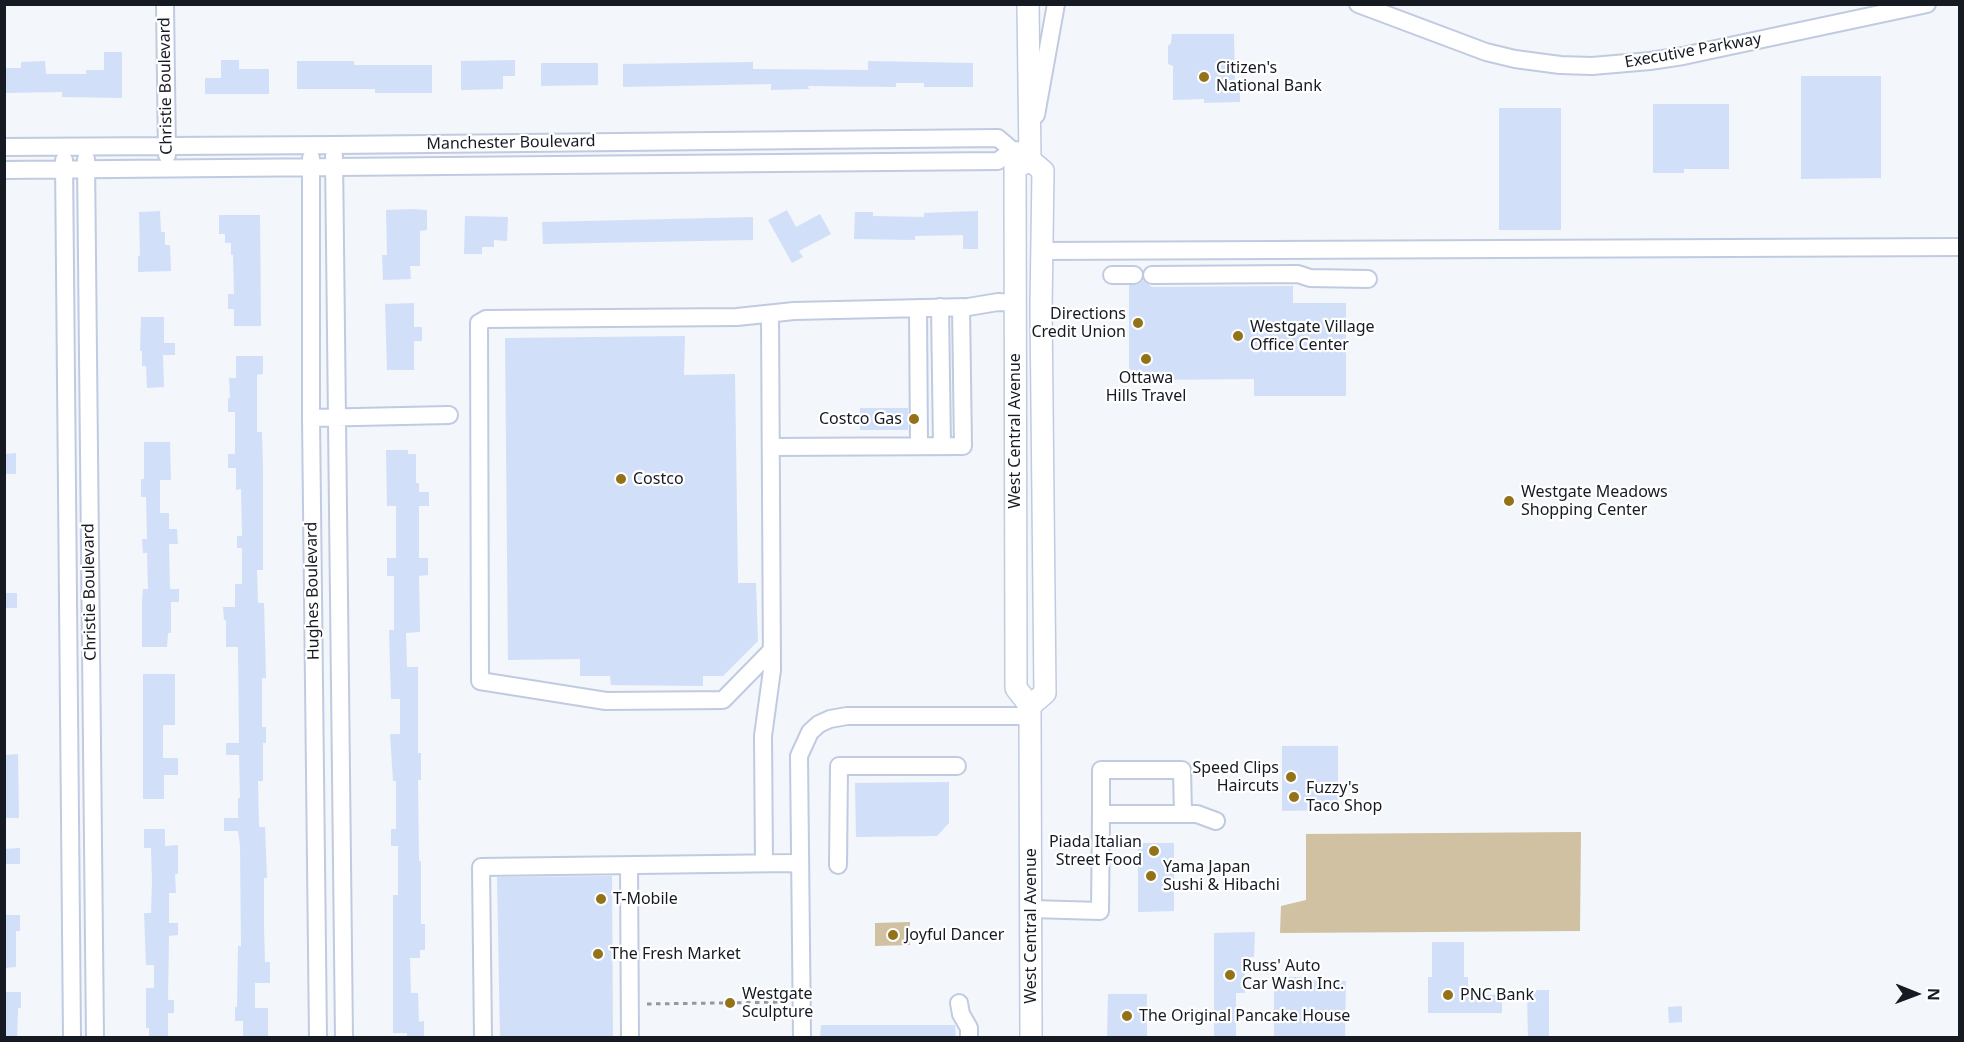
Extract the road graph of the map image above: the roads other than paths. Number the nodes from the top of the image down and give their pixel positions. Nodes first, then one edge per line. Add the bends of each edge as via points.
1 (165, 4) edge
2 (1028, 4) edge
3 (1056, 4) edge
4 (1358, 4) edge
5 (1926, 4) edge
6 (311, 145) junction
7 (167, 146) junction
8 (334, 146) junction
9 (4, 147) edge
10 (64, 147) junction
11 (86, 147) junction
12 (1024, 154) junction
13 (334, 166) junction
14 (312, 167) junction
15 (167, 168) junction
16 (64, 169) junction
17 (86, 169) junction
18 (4, 170) edge
19 (1959, 247) edge
20 (1042, 251) junction
21 (1112, 275) dead end
22 (1134, 275) dead end
23 (1152, 275) dead end
24 (1368, 279) dead end
25 (1015, 303) junction
26 (935, 308) junction
27 (770, 314) junction
28 (449, 415) dead end
29 (337, 417) junction
30 (311, 418) junction
31 (1042, 442) junction
32 (932, 446) junction
33 (771, 447) junction
34 (772, 650) junction
35 (1030, 711) junction
36 (957, 766) dead end
37 (1101, 814) junction
38 (1183, 814) junction
39 (1216, 821) dead end
40 (764, 863) junction
41 (629, 865) junction
42 (838, 865) dead end
43 (800, 866) junction
44 (1032, 909) junction
45 (958, 1003) dead end
46 (72, 1038) edge
47 (95, 1038) edge
48 (318, 1038) edge
49 (344, 1038) edge
50 (483, 1038) edge
51 (630, 1038) edge
52 (802, 1038) edge
53 (969, 1038) edge
54 (1030, 1038) edge

1 - 7 street, Christie Boulevard
2 - 12 main road, West Central Avenue
3 - 12 street
4 - 5 street, Executive Parkway via 1486,52 1560,65 1592,66 1683,56
6 - 7 street, Manchester Boulevard
6 - 8 street, Manchester Boulevard
6 - 14 street, Hughes Boulevard
7 - 11 street, Manchester Boulevard
7 - 15 street, Christie Boulevard
8 - 12 street, Manchester Boulevard via 998,138
8 - 13 street, Hughes Boulevard
9 - 10 street, Manchester Boulevard
10 - 11 street, Manchester Boulevard
10 - 16 street, Christie Boulevard
11 - 17 street, Christie Boulevard
12 - 13 street, Manchester Boulevard via 998,160
12 - 20 main road, West Central Avenue via 1043,171
12 - 25 main road, West Central Avenue via 1015,168
13 - 14 street, Manchester Boulevard
13 - 29 street, Hughes Boulevard
14 - 15 street, Manchester Boulevard
14 - 30 street, Hughes Boulevard
15 - 17 street, Manchester Boulevard
16 - 17 street, Manchester Boulevard
16 - 18 street, Manchester Boulevard
16 - 46 street, Christie Boulevard
17 - 47 street, Christie Boulevard
19 - 20 street
20 - 31 main road, West Central Avenue
21 - 22 street
23 - 24 street via 1298,274 1310,278
25 - 26 street
25 - 31 main road via 1030,310 1030,433
25 - 35 main road, West Central Avenue via 1016,688
26 - 27 street
26 - 32 street
26 - 32 street via 963,446
27 - 33 street
27 - 34 street via 486,319 479,323 480,681 606,701 723,700
28 - 29 street
29 - 30 street
29 - 49 street, Hughes Boulevard
30 - 48 street, Hughes Boulevard
31 - 35 main road, West Central Avenue via 1045,693
32 - 33 street
33 - 34 street
34 - 40 street via 763,736
35 - 43 street via 847,716 819,724 810,732 800,756
35 - 44 main road, West Central Avenue
36 - 42 street via 839,766
37 - 38 street
37 - 38 street via 1101,770 1182,770
37 - 44 street via 1100,910
38 - 39 street
40 - 41 street
40 - 43 street
41 - 50 street via 481,867
41 - 51 street
43 - 52 street
44 - 54 main road, West Central Avenue
45 - 53 street

